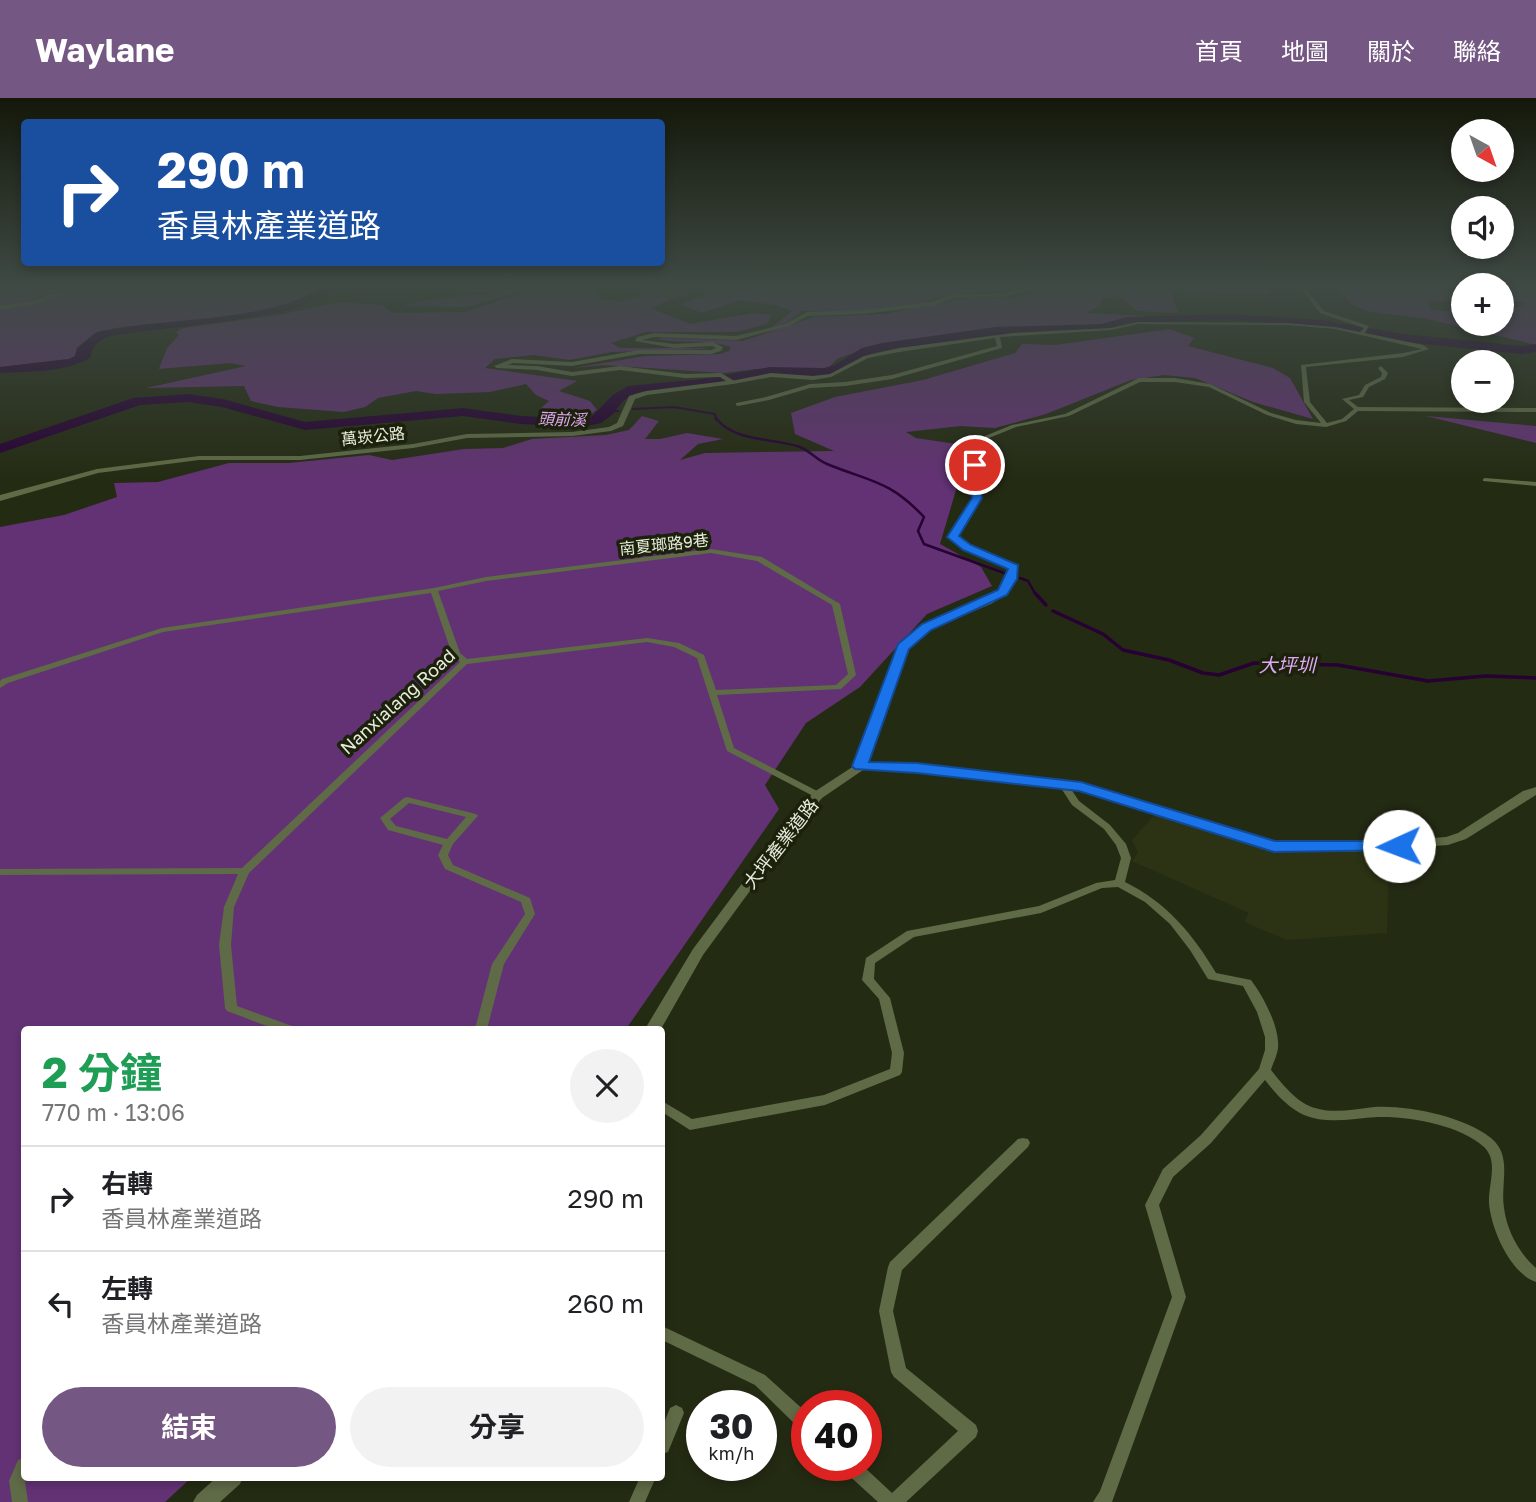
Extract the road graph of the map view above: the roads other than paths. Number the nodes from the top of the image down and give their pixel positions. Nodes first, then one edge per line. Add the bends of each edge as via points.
1 (717, 351) edge
2 (906, 351) edge
3 (991, 351) edge
4 (1420, 351) edge
5 (1381, 368) dead end
6 (733, 382) junction
7 (738, 404) dead end
8 (1357, 409) junction
9 (1536, 410) edge
10 (1326, 425) junction
11 (1485, 480) dead end
12 (1536, 484) edge
13 (0, 498) edge
14 (434, 590) junction
15 (465, 662) junction
16 (0, 685) edge
17 (712, 694) junction
18 (860, 766) junction
19 (1064, 785) junction
20 (1536, 791) edge
21 (818, 795) junction
22 (449, 843) junction
23 (245, 871) junction
24 (0, 872) edge
25 (1119, 883) junction
26 (280, 1026) edge
27 (482, 1026) edge
28 (655, 1026) edge
29 (1265, 1071) junction
30 (665, 1109) edge
31 (1023, 1143) dead end
32 (1536, 1276) edge
33 (665, 1334) edge
34 (791, 1409) edge
35 (676, 1413) dead end
36 (665, 1440) edge
37 (21, 1472) edge
38 (228, 1481) edge
39 (646, 1481) edge
40 (868, 1481) edge
41 (20, 1502) edge
42 (204, 1502) edge
43 (637, 1502) edge
44 (892, 1502) edge
45 (1101, 1502) edge

1 - 6 street via 639,352 572,364 512,361 497,366 572,374 620,368 721,375
2 - 6 street via 866,357 831,375 771,375
3 - 7 street via 867,381 810,386
4 - 10 street via 1303,366 1307,402
5 - 8 street via 1385,373 1379,382 1367,386 1361,396 1345,399
6 - 13 street, 萬崁公路 via 632,398 620,424 611,429 467,436 300,458 199,458 97,471
8 - 9 street
8 - 10 street via 1344,421
10 - 18 street via 1269,414 1210,386 1139,380 1067,415 987,437 976,451 973,480 977,498 953,537 967,548 1014,567 1011,579 1003,593 927,627 903,647
11 - 12 street
14 - 15 street via 456,654
14 - 16 street via 162,630
14 - 17 street, 南夏瑯路9巷 via 486,579 711,551 759,559 836,604 852,675 846,682 838,687
15 - 17 street, Nanxialang Road via 647,640 677,645 701,657
15 - 23 street, Nanxialang Road
17 - 21 street, Nanxialang Road via 730,749
18 - 19 street
18 - 21 street, 大坪產業道路
19 - 20 street via 1274,846 1349,848 1455,839
19 - 25 street via 1075,803 1122,844 1126,858
21 - 28 street, 大坪產業道路 via 698,952
22 - 22 street via 391,828 385,818 407,800 473,816
22 - 27 street via 443,855 449,867 526,900 530,914 498,964
23 - 24 street
23 - 26 street, Nanxialang Road via 229,907 225,946 231,1008
25 - 29 street via 1143,893 1169,915 1212,976 1247,983 1262,1007 1272,1044
25 - 30 street via 1100,885 1041,909 911,934 870,961 868,981 884,998 898,1054 896,1072 825,1100 690,1125
29 - 32 street via 1278,1088 1309,1111 1387,1112 1429,1119 1456,1126 1488,1143 1499,1169 1496,1200 1503,1237
29 - 45 street via 1206,1139 1168,1173 1153,1205 1178,1297
31 - 44 street via 895,1267 886,1311 899,1372 970,1430
33 - 34 street via 760,1380
35 - 36 street
37 - 41 street via 17,1481
38 - 42 street
39 - 43 street
40 - 44 street

